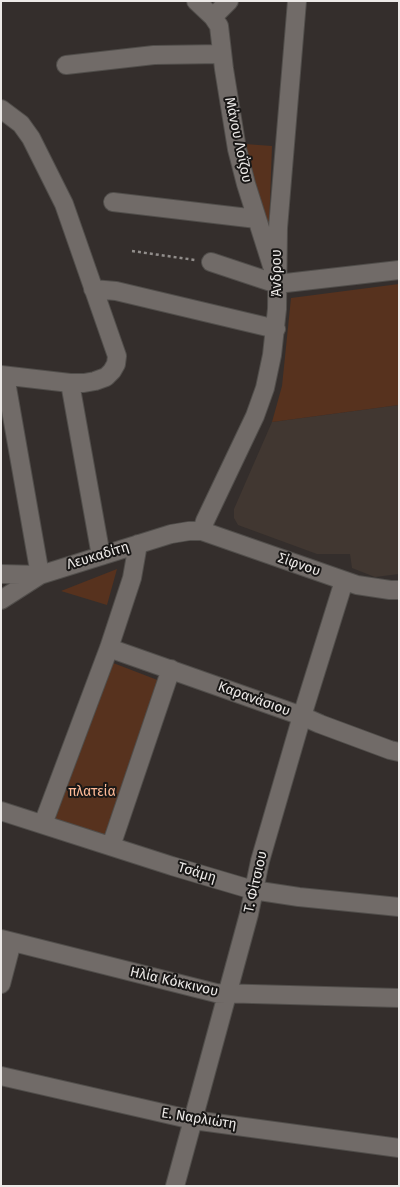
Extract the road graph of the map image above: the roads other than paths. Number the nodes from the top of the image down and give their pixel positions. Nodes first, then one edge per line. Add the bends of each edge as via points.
1 (196, 1) edge
2 (229, 1) edge
3 (298, 1) edge
4 (213, 17) junction
5 (222, 54) junction
6 (66, 65) dead end
7 (1, 109) edge
8 (113, 202) dead end
9 (257, 219) junction
10 (212, 262) road end
11 (399, 270) edge
12 (277, 284) junction
13 (93, 289) junction
14 (276, 328) junction
15 (3, 376) edge
16 (70, 383) junction
17 (202, 531) junction
18 (138, 544) junction
19 (101, 556) junction
20 (1, 574) edge
21 (40, 575) junction
22 (344, 581) junction
23 (399, 590) edge
24 (1, 600) edge
25 (109, 648) junction
26 (171, 669) junction
27 (302, 716) junction
28 (399, 752) edge
29 (1, 811) edge
30 (43, 824) junction
31 (111, 846) junction
32 (253, 890) junction
33 (399, 907) edge
34 (7, 941) edge
35 (1, 984) edge
36 (227, 994) junction
37 (399, 998) edge
38 (1, 1076) edge
39 (194, 1120) junction
40 (399, 1148) edge
41 (176, 1186) edge

1 - 4 street, Μάνου Λοΐζου
2 - 4 street
3 - 12 street, Άνδρου via 278,228
4 - 5 street, Μάνου Λοΐζου via 219,26
5 - 6 street via 154,55
5 - 9 street, Μάνου Λοΐζου via 237,149
7 - 13 street via 21,124 38,149 64,204
8 - 9 street
9 - 12 street, Μάνου Λοΐζου
10 - 12 street
11 - 12 street
12 - 14 street, Άνδρου
13 - 14 street via 116,291
13 - 16 street via 116,356 116,364 106,377 84,383
14 - 17 street, Άνδρου via 265,388 255,416
15 - 16 street
15 - 21 street
16 - 19 street
17 - 18 street, Λευκαδίτη via 171,534
17 - 22 street, Σίφνου
18 - 19 street, Λευκαδίτη
18 - 25 street via 132,578
19 - 21 street, Λευκαδίτη
20 - 21 street
21 - 24 street, Λευκαδίτη
22 - 23 street, Σίφνου
22 - 27 street, Τ. Φίτσιου
25 - 26 street, Καρανάσιου
25 - 30 street
26 - 27 street, Καρανάσιου
26 - 31 street
27 - 28 street, Καρανάσιου
27 - 32 street, Τ. Φίτσιου
29 - 30 street, Τσάμη
30 - 31 street, Τσάμη
31 - 32 street, Τσάμη
32 - 33 street, Τσάμη
32 - 36 street, Τ. Φίτσιου
34 - 35 street
34 - 36 street, Ηλία Κόκκινου via 193,988
36 - 37 street, Ηλία Κόκκινου
36 - 39 street, Τ. Φίτσιου
38 - 39 street, Ε. Ναρλιώτη
39 - 40 street, Ε. Ναρλιώτη
39 - 41 street, Τ. Φίτσιου

